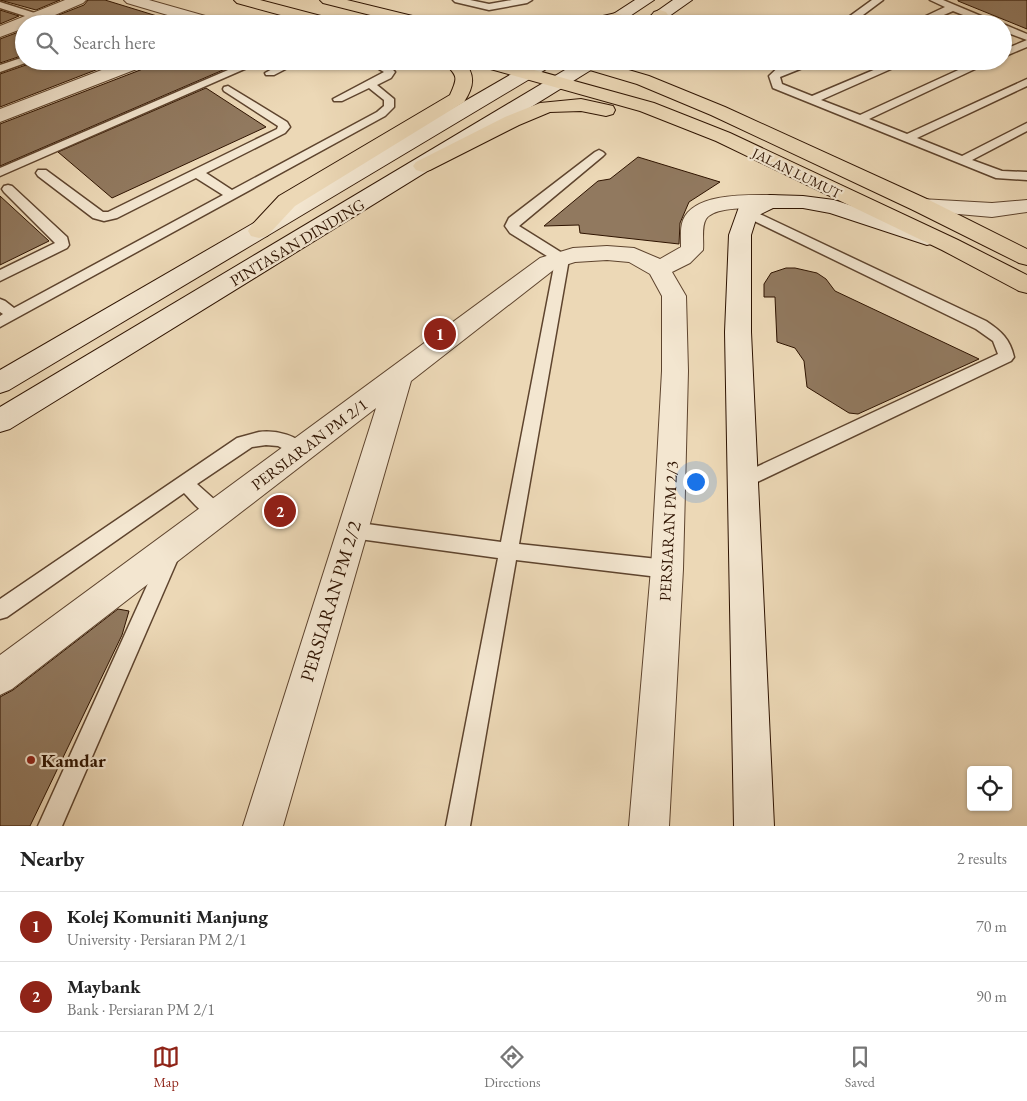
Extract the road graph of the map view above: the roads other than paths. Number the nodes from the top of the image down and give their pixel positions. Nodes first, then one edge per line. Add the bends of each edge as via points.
1 (78, 0) edge
2 (132, 0) edge
3 (242, 0) edge
4 (328, 0) edge
5 (458, 0) edge
6 (527, 0) edge
7 (646, 0) edge
8 (684, 0) edge
9 (878, 0) edge
10 (935, 0) edge
11 (0, 5) edge
12 (954, 7) junction
13 (32, 15) edge
14 (44, 15) edge
15 (185, 15) edge
16 (300, 15) edge
17 (395, 15) edge
18 (621, 15) edge
19 (662, 15) edge
20 (857, 15) edge
21 (935, 15) edge
22 (973, 15) edge
23 (15, 26) edge
24 (1012, 31) edge
25 (0, 32) edge
26 (1027, 37) edge
27 (1027, 43) edge
28 (1012, 50) edge
29 (15, 63) edge
30 (0, 69) edge
31 (118, 70) edge
32 (237, 70) edge
33 (276, 70) edge
34 (388, 70) edge
35 (463, 70) edge
36 (516, 70) edge
37 (532, 70) edge
38 (575, 70) edge
39 (611, 70) edge
40 (654, 70) edge
41 (781, 70) edge
42 (790, 70) edge
43 (883, 70) edge
44 (967, 70) edge
45 (270, 73) dead end
46 (528, 73) junction
47 (774, 76) junction
48 (559, 81) junction
49 (1027, 82) edge
50 (370, 84) junction
51 (228, 89) dead end
52 (679, 96) junction
53 (338, 99) dead end
54 (812, 100) junction
55 (0, 116) edge
56 (860, 119) junction
57 (1027, 126) edge
58 (908, 138) junction
59 (599, 154) dead end
60 (963, 160) junction
61 (423, 166) junction
62 (0, 172) edge
63 (42, 173) dead end
64 (197, 173) junction
65 (1027, 176) edge
66 (829, 188) junction
67 (8, 189) dead end
68 (232, 195) junction
69 (921, 205) junction
70 (759, 206) junction
71 (1027, 206) edge
72 (259, 231) junction
73 (950, 245) junction
74 (1027, 258) edge
75 (562, 259) junction
76 (646, 262) junction
77 (0, 276) edge
78 (1027, 285) edge
79 (0, 304) edge
80 (6, 318) edge
81 (399, 376) junction
82 (0, 383) edge
83 (0, 421) edge
84 (299, 450) junction
85 (743, 481) junction
86 (184, 484) junction
87 (218, 513) junction
88 (352, 530) junction
89 (175, 546) junction
90 (508, 552) junction
91 (667, 569) junction
92 (0, 610) edge
93 (0, 677) edge
94 (50, 826) edge
95 (263, 826) edge
96 (458, 826) edge
97 (649, 826) edge
98 (754, 826) edge

1 - 14 street
2 - 15 street
3 - 16 main road
4 - 17 main road
5 - 6 lane via 489,7
7 - 18 street
8 - 19 street
9 - 20 lane
10 - 12 lane
11 - 13 lane
12 - 21 lane
12 - 22 lane
23 - 25 street
24 - 26 lane
27 - 28 lane
29 - 30 lane
31 - 55 street
32 - 62 lane
33 - 45 lane
34 - 50 lane via 390,72 386,76
35 - 72 main road via 465,82 458,98 287,201
36 - 46 main road, JALAN LUMUT
37 - 46 street, PINTASAN DINDING
38 - 48 street, PINTASAN DINDING
39 - 52 main road, JALAN LUMUT
40 - 52 main road
41 - 47 lane
42 - 47 lane
43 - 54 lane
44 - 56 lane
46 - 48 main road, JALAN LUMUT
46 - 72 street, PINTASAN DINDING
47 - 54 lane via 777,86
48 - 61 street, PINTASAN DINDING
48 - 66 main road, JALAN LUMUT via 647,107 723,137
49 - 58 lane
50 - 53 lane
50 - 68 lane via 389,100 389,107 381,114
51 - 64 lane via 284,127
52 - 69 main road, JALAN LUMUT
54 - 56 lane
56 - 58 lane
57 - 60 lane
58 - 60 lane
59 - 75 lane via 514,221 512,226
60 - 65 lane via 1000,175
61 - 66 main road via 547,107 581,105 601,108
61 - 83 street, PINTASAN DINDING
63 - 64 lane via 104,217
64 - 68 lane
66 - 73 main road, JALAN LUMUT
67 - 77 lane via 62,240 62,245
68 - 80 lane
69 - 71 street via 992,210
69 - 74 main road, JALAN LUMUT
70 - 73 street via 803,202 834,206
70 - 76 street via 721,204 704,210 695,218 692,250 682,258
70 - 85 street via 740,235 738,332
70 - 85 lane via 981,325 998,336 1004,344 1006,357
72 - 82 street, PINTASAN DINDING
73 - 78 main road, JALAN LUMUT
75 - 76 street, PERSIARAN PM 2/1 via 590,254
75 - 81 street, PERSIARAN PM 2/1 via 548,263
75 - 90 lane
76 - 91 street, PERSIARAN PM 2/3 via 674,296 675,372
79 - 80 lane
81 - 84 street, PERSIARAN PM 2/1
81 - 88 street, PERSIARAN PM 2/2
84 - 86 lane via 284,439 265,437 243,443
84 - 87 street, PERSIARAN PM 2/1
85 - 98 street
86 - 87 lane
86 - 92 lane
87 - 89 street, PERSIARAN PM 2/1
88 - 90 lane
88 - 95 street, PERSIARAN PM 2/2
89 - 93 street, PERSIARAN PM 2/1
89 - 94 lane
90 - 91 lane
90 - 96 lane
91 - 97 street, PERSIARAN PM 2/3

